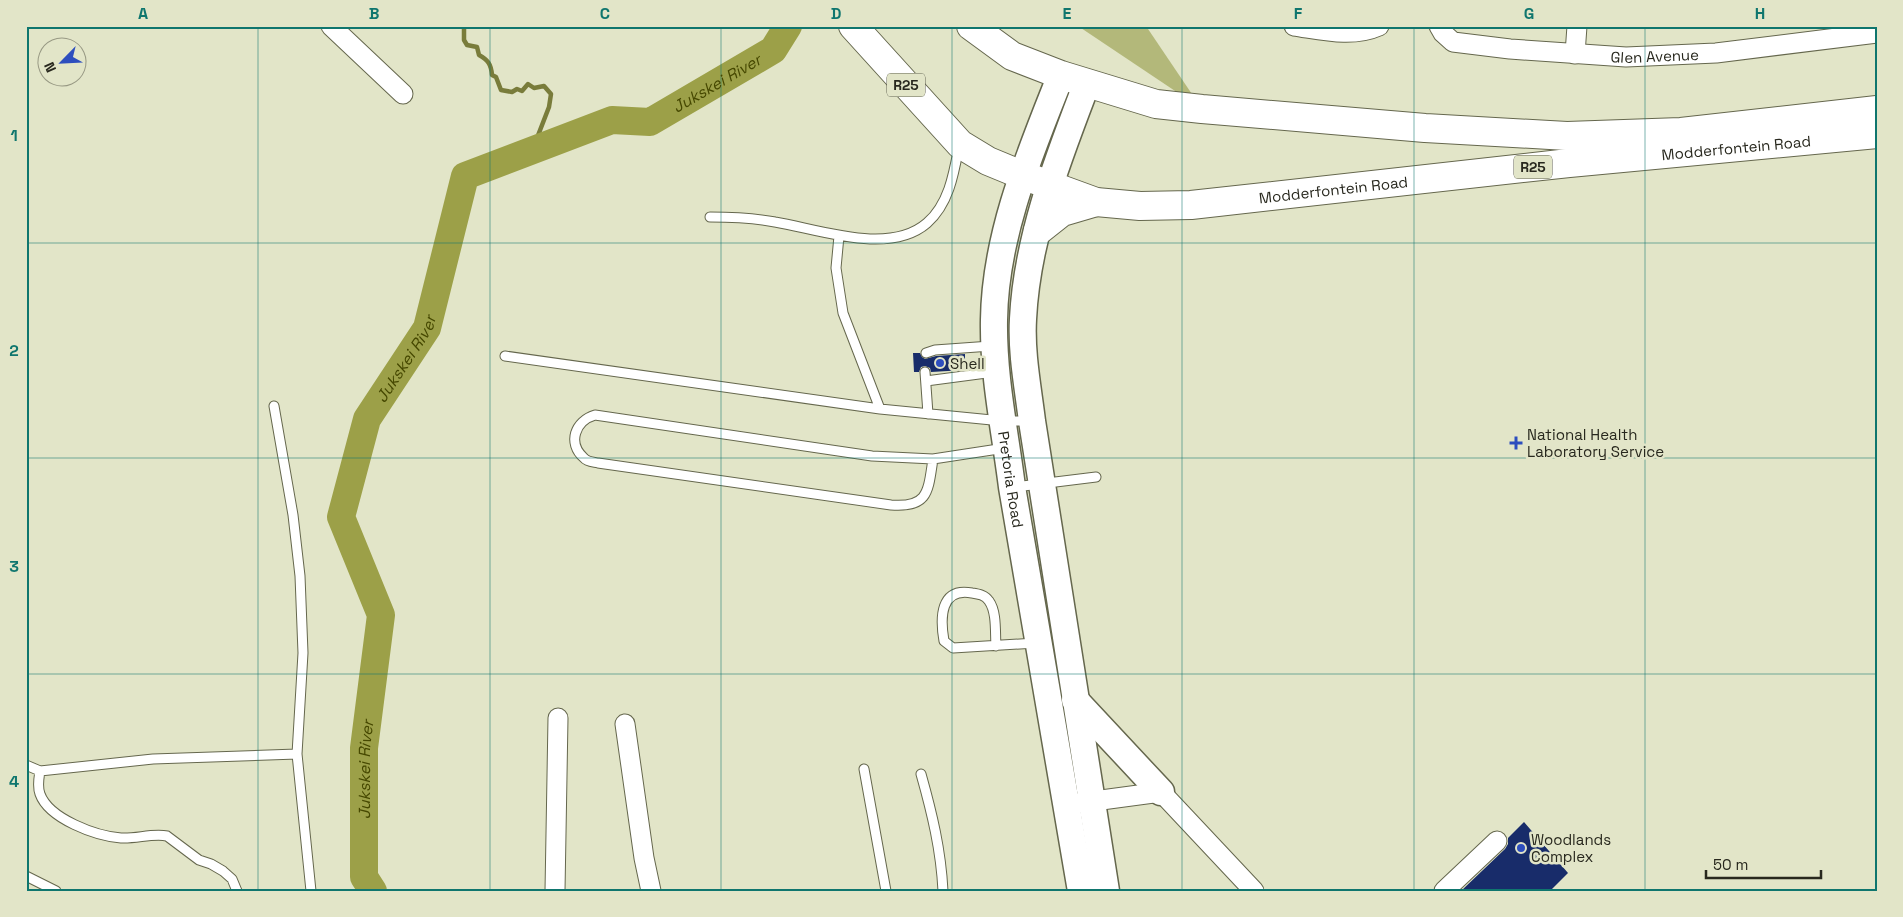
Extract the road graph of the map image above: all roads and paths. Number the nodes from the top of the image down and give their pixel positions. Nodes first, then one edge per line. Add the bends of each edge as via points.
1 (331, 26) edge
2 (853, 26) edge
3 (971, 26) edge
4 (1294, 26) edge
5 (1378, 26) edge
6 (1439, 26) edge
7 (1576, 26) edge
8 (1877, 32) edge
9 (1575, 54) junction
10 (1061, 75) junction
11 (1087, 83) junction
12 (403, 94) dead end
13 (1877, 110) edge
14 (1877, 134) edge
15 (960, 144) junction
16 (1022, 175) junction
17 (1049, 185) junction
18 (1096, 202) junction
19 (710, 217) dead end
20 (1038, 231) junction
21 (839, 236) junction
22 (994, 346) junction
23 (926, 352) dead end
24 (505, 356) dead end
25 (997, 372) junction
26 (274, 406) dead end
27 (880, 409) junction
28 (928, 414) junction
29 (1002, 421) junction
30 (1032, 422) junction
31 (1007, 448) junction
32 (933, 459) junction
33 (1096, 477) dead end
34 (1042, 484) junction
35 (1012, 487) junction
36 (1066, 639) junction
37 (1039, 643) junction
38 (996, 646) junction
39 (1075, 700) junction
40 (558, 718) dead end
41 (625, 724) dead end
42 (297, 754) junction
43 (26, 765) edge
44 (864, 770) dead end
45 (40, 771) junction
46 (921, 774) dead end
47 (1161, 792) junction
48 (1093, 801) junction
49 (1066, 805) junction
50 (1497, 841) dead end
51 (26, 876) edge
52 (54, 890) edge
53 (236, 891) edge
54 (310, 891) edge
55 (555, 891) edge
56 (651, 891) edge
57 (886, 891) edge
58 (944, 891) edge
59 (1081, 891) edge
60 (1106, 891) edge
61 (1254, 891) edge
62 (1444, 891) edge

1 - 12 street
2 - 15 main road, Modderfontein Road / R25
3 - 10 main road, Modderfontein Road / R25 via 1012,56
4 - 5 street via 1359,32
6 - 9 street, Glen Avenue via 1453,42
7 - 9 street
8 - 9 street, Glen Avenue via 1686,56
10 - 11 main road, Modderfontein Road / R25
10 - 16 main road, Pretoria Road
11 - 13 main road, Modderfontein Road / R25 via 1156,104 1426,128 1567,136 1681,132
11 - 17 main road, Pretoria Road
14 - 18 main road, Modderfontein Road / R25 via 1559,164 1191,206
15 - 16 main road, Modderfontein Road / R25 via 988,161
15 - 21 lane via 951,185 928,222 907,234 893,237
16 - 17 main road, Modderfontein Road / R25
16 - 22 main road, Pretoria Road via 998,273
17 - 18 main road, Modderfontein Road / R25
17 - 20 main road, Pretoria Road
18 - 20 main road via 1062,212
19 - 21 lane via 774,222
20 - 30 main road, Pretoria Road via 1027,277 1023,320
21 - 27 lane via 836,268 843,312
22 - 23 lane
22 - 25 main road, Pretoria Road
24 - 27 lane
25 - 28 lane via 926,376
25 - 29 main road, Pretoria Road
26 - 42 lane via 300,576 303,653
27 - 28 lane
28 - 29 lane
29 - 30 lane
29 - 31 main road, Pretoria Road
30 - 34 main road, Pretoria Road
31 - 32 lane
31 - 35 main road, Pretoria Road
32 - 32 lane via 928,489 922,500 910,505 891,506 598,464 584,458 574,435 581,422 595,415 872,456
33 - 34 lane
34 - 35 lane
34 - 36 main road, Pretoria Road
35 - 37 main road, Pretoria Road
36 - 37 main road
36 - 39 main road, Pretoria Road
37 - 38 lane
37 - 49 main road, Pretoria Road
38 - 38 lane via 953,648 948,645 942,628 946,602 964,591 982,594 990,602
39 - 47 main road
39 - 48 main road, Pretoria Road
40 - 55 street
41 - 56 street
42 - 45 lane via 153,760
42 - 54 lane
43 - 45 lane
44 - 57 lane
45 - 53 lane via 39,790 43,801 55,814 106,836 167,836 199,860 223,871 232,879
46 - 58 lane via 935,827
47 - 48 street
47 - 61 street
48 - 49 street
48 - 60 main road, Pretoria Road
49 - 59 main road, Pretoria Road
50 - 62 street
51 - 52 lane

